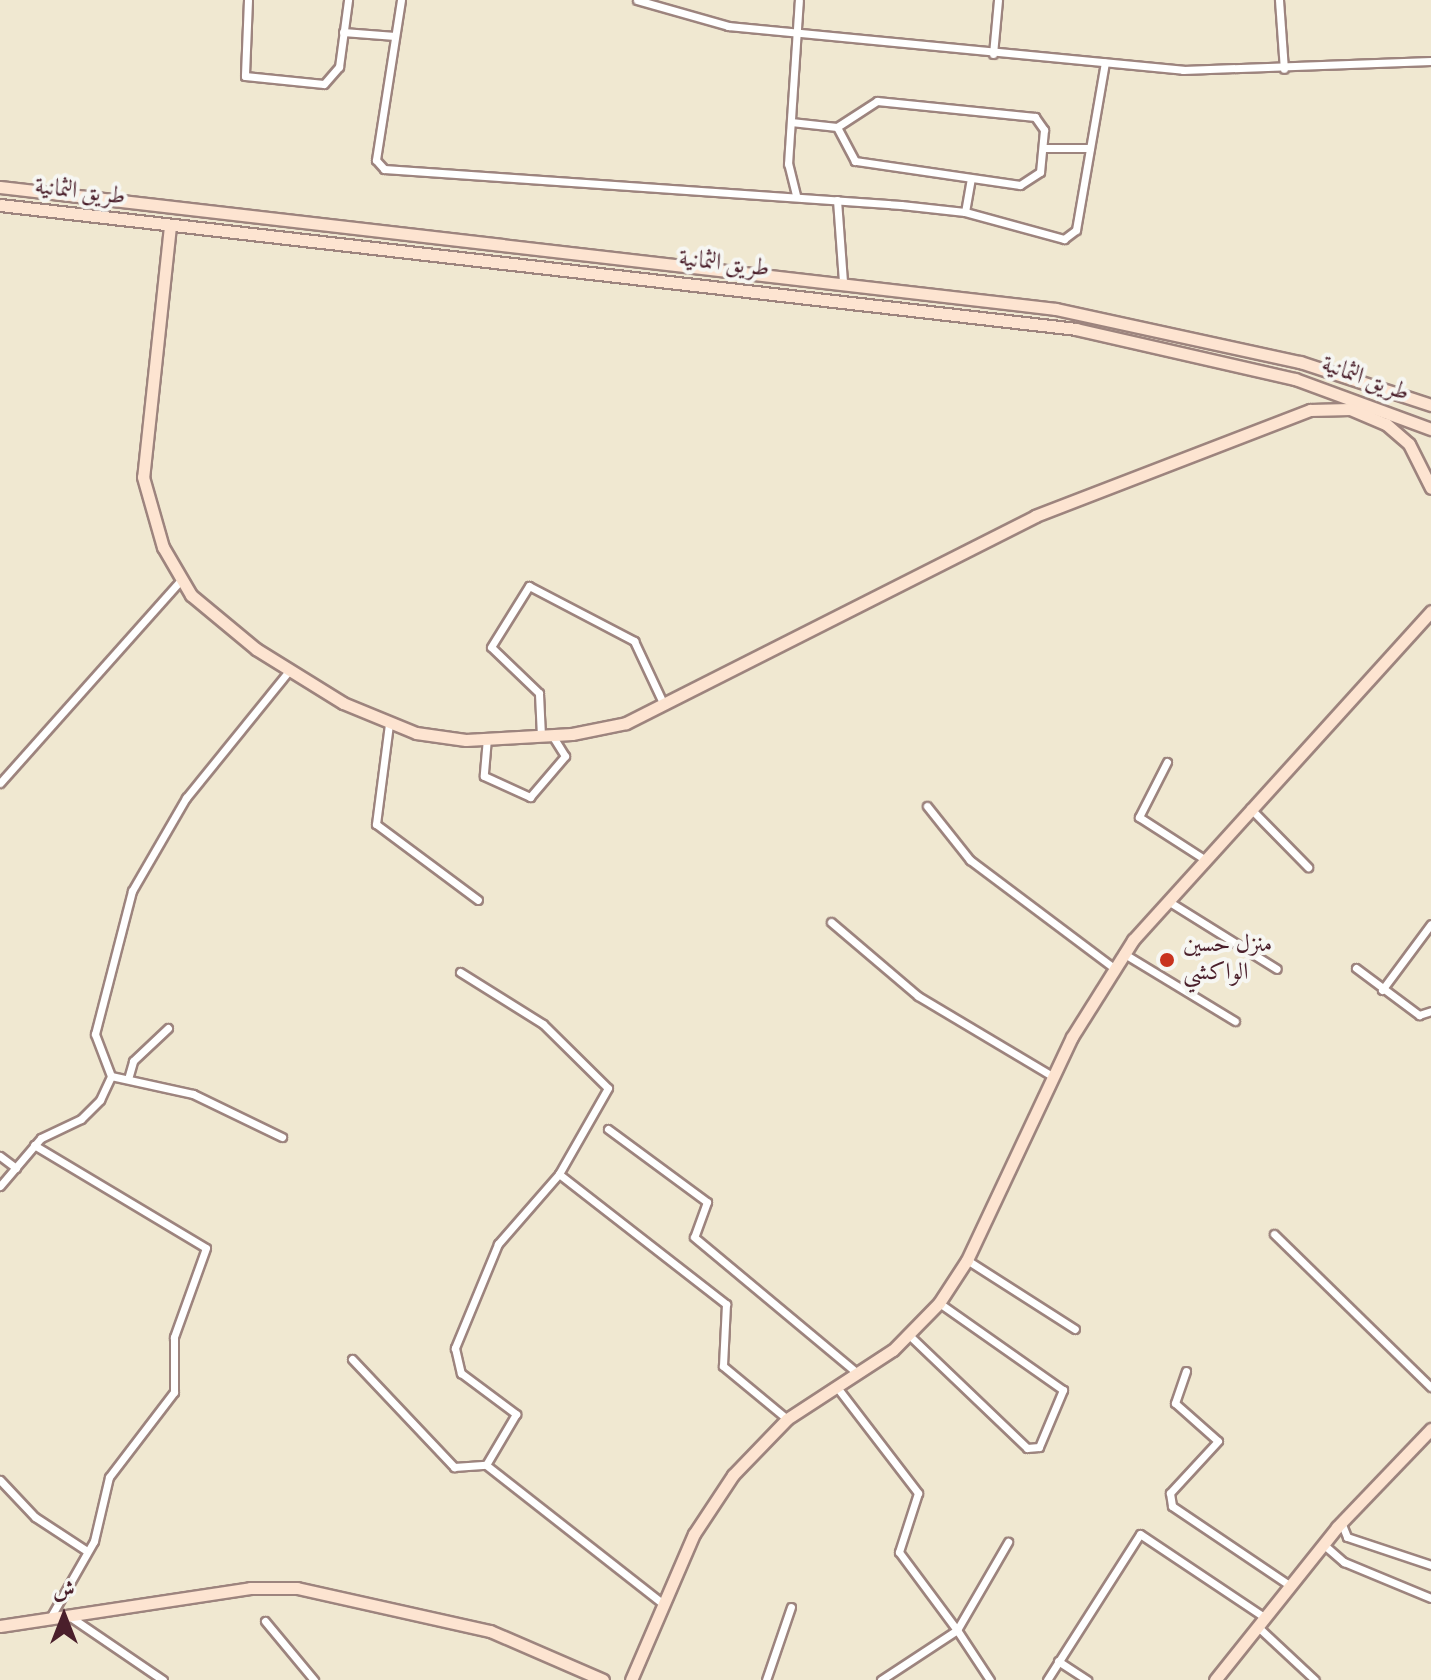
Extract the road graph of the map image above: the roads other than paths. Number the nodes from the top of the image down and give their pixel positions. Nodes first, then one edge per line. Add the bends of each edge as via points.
1 (248, 0) edge
2 (348, 0) edge
3 (401, 0) edge
4 (637, 0) edge
5 (799, 0) edge
6 (998, 0) edge
7 (1279, 0) edge
8 (343, 32) junction
9 (796, 32) junction
10 (395, 36) junction
11 (993, 54) junction
12 (1431, 61) edge
13 (1105, 62) junction
14 (1284, 69) junction
15 (791, 122) junction
16 (837, 127) junction
17 (1043, 148) junction
18 (1090, 148) junction
19 (971, 179) junction
20 (0, 187) edge
21 (796, 195) junction
22 (837, 200) junction
23 (0, 205) edge
24 (965, 212) junction
25 (170, 226) junction
26 (843, 282) junction
27 (1431, 405) edge
28 (1429, 428) edge
29 (1412, 450) junction
30 (1431, 488) edge
31 (180, 581) junction
32 (1431, 611) edge
33 (288, 672) junction
34 (664, 705) junction
35 (389, 724) junction
36 (546, 736) junction
37 (487, 738) junction
38 (1167, 762) dead end
39 (0, 783) edge
40 (927, 806) dead end
41 (1248, 807) junction
42 (1201, 857) junction
43 (1308, 867) dead end
44 (1166, 899) junction
45 (478, 900) dead end
46 (831, 922) dead end
47 (1431, 924) edge
48 (1123, 953) junction
49 (1356, 968) dead end
50 (1115, 969) junction
51 (1277, 969) dead end
52 (460, 972) dead end
53 (1382, 990) junction
54 (1431, 1011) edge
55 (1235, 1021) dead end
56 (168, 1028) dead end
57 (111, 1076) junction
58 (1052, 1076) junction
59 (128, 1079) junction
60 (608, 1129) dead end
61 (282, 1137) dead end
62 (34, 1145) junction
63 (0, 1156) edge
64 (16, 1168) junction
65 (559, 1174) junction
66 (0, 1186) edge
67 (1274, 1234) dead end
68 (967, 1260) junction
69 (939, 1303) junction
70 (1075, 1329) dead end
71 (910, 1336) junction
72 (352, 1359) dead end
73 (1186, 1371) dead end
74 (857, 1373) junction
75 (836, 1386) junction
76 (1431, 1387) edge
77 (787, 1419) junction
78 (1431, 1429) edge
79 (486, 1465) junction
80 (0, 1480) edge
81 (1341, 1522) junction
82 (1008, 1542) dead end
83 (1323, 1544) junction
84 (87, 1551) junction
85 (1431, 1565) edge
86 (1289, 1585) junction
87 (1431, 1598) edge
88 (662, 1603) junction
89 (791, 1607) dead end
90 (72, 1618) junction
91 (48, 1621) junction
92 (265, 1621) dead end
93 (1261, 1621) junction
94 (0, 1626) edge
95 (957, 1630) junction
96 (1058, 1661) junction
97 (163, 1680) edge
98 (314, 1680) edge
99 (603, 1680) edge
100 (631, 1680) edge
101 (766, 1680) edge
102 (881, 1680) edge
103 (990, 1680) edge
104 (1047, 1680) edge
105 (1087, 1680) edge
106 (1215, 1680) edge
107 (1315, 1680) edge

1 - 8 street via 242,67 251,79 332,82
2 - 8 street
3 - 10 street
4 - 9 street via 688,18
5 - 9 street
6 - 11 street
7 - 14 street
8 - 10 street
9 - 11 street
9 - 15 street
10 - 21 street via 376,160 384,169 636,192
11 - 13 street
12 - 14 street
13 - 14 street
13 - 18 street
15 - 16 street
15 - 21 street via 789,169
16 - 17 street via 858,107 889,101 1028,115 1044,130
16 - 19 street via 847,154 863,164
17 - 18 street
17 - 19 street via 1040,172 1028,184
18 - 24 street via 1072,239
19 - 24 street
20 - 26 street
21 - 22 street
22 - 24 street
22 - 26 street
23 - 25 street, طريق الثمانية
25 - 28 street, طريق الثمانية via 1076,329 1295,379
25 - 31 street via 143,477
26 - 27 street via 1185,333
28 - 29 street
29 - 30 street
29 - 34 street via 1364,413 1325,408 1292,415 1035,516
31 - 33 street
31 - 39 street
32 - 41 street
33 - 35 street
33 - 57 street via 186,798 132,891 95,1034 97,1057
34 - 36 street via 618,725
34 - 36 street via 634,641 529,586 491,647 539,693
35 - 37 street via 447,739
35 - 45 street via 376,824
36 - 37 street
36 - 37 street via 565,756 530,797 484,776
38 - 42 street via 1139,817
40 - 50 street via 970,860
41 - 42 street
41 - 43 street
42 - 44 street
44 - 48 street
44 - 51 street
46 - 58 street via 918,996
47 - 53 street
48 - 50 street
48 - 55 street
49 - 53 street
50 - 58 street
52 - 65 street via 543,1024 606,1083 603,1105
53 - 54 street via 1423,1017
56 - 59 street via 133,1061
57 - 59 street
57 - 62 street via 93,1111
58 - 68 street
59 - 61 street via 203,1098
60 - 74 street via 707,1202 694,1237
62 - 64 street
62 - 84 street via 206,1248 174,1337 174,1392 109,1477
63 - 64 street
64 - 66 street
65 - 77 street via 726,1304 723,1366
65 - 79 street via 506,1230 455,1348 461,1373 516,1414
67 - 76 street
68 - 69 street
68 - 70 street
69 - 71 street
69 - 71 street via 1063,1390 1039,1447 1027,1448
71 - 74 street
72 - 79 street via 454,1467
73 - 86 street via 1175,1403 1218,1441 1170,1502
74 - 75 street
75 - 77 street
75 - 95 street via 918,1493 899,1552
77 - 88 street via 706,1513
78 - 81 street
79 - 88 street
80 - 84 street via 35,1517
81 - 83 street
81 - 85 street via 1347,1537
82 - 95 street
83 - 86 street
83 - 87 street via 1344,1562
84 - 91 street
86 - 93 street
88 - 100 street
89 - 101 street
90 - 91 street
90 - 97 street
90 - 99 street via 250,1588 325,1590 517,1639
91 - 94 street
92 - 98 street
93 - 96 street via 1140,1534
93 - 106 street
93 - 107 street
95 - 102 street
95 - 103 street
96 - 104 street
96 - 105 street

